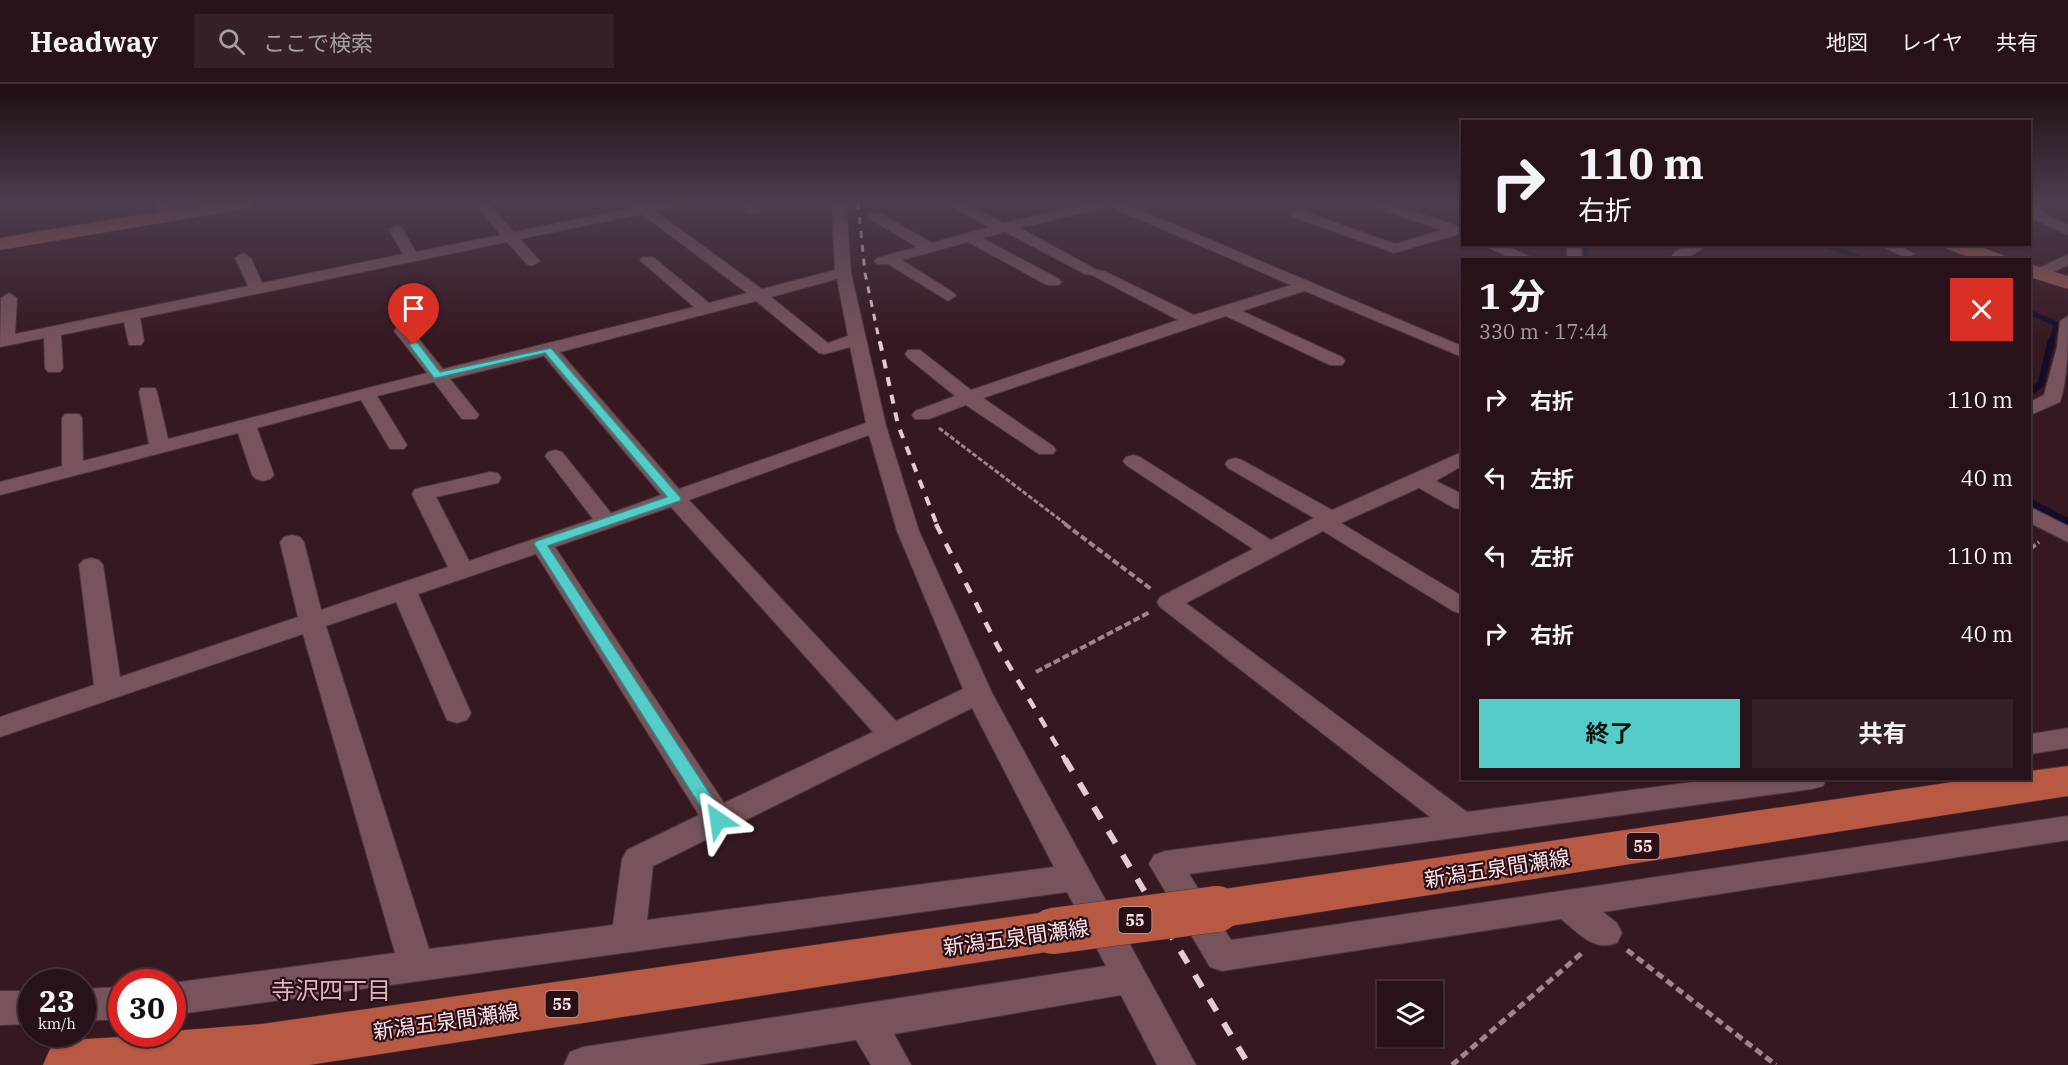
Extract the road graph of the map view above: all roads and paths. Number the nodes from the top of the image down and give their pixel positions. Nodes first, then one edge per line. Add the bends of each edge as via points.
1 (407, 249) edge
2 (452, 249) edge
3 (521, 249) edge
4 (697, 249) edge
5 (842, 249) edge
6 (927, 249) edge
7 (992, 249) edge
8 (1048, 249) edge
9 (1218, 249) edge
10 (1501, 249) edge
11 (1692, 249) edge
12 (1894, 249) edge
13 (1966, 249) edge
14 (1907, 254) dead end
15 (412, 257) junction
16 (243, 258) dead end
17 (1525, 258) edge
18 (1678, 258) edge
19 (1992, 258) edge
20 (2068, 259) edge
21 (648, 260) dead end
22 (532, 261) dead end
23 (2035, 272) edge
24 (843, 273) junction
25 (1053, 282) dead end
26 (2068, 283) edge
27 (1305, 286) junction
28 (256, 289) junction
29 (759, 295) junction
30 (948, 296) dead end
31 (9, 298) dead end
32 (706, 309) junction
33 (1227, 310) junction
34 (130, 315) junction
35 (1194, 321) junction
36 (2068, 321) edge
37 (403, 331) dead end
38 (52, 332) junction
39 (858, 339) junction
40 (135, 341) dead end
41 (3, 342) edge
42 (548, 350) junction
43 (1461, 352) edge
44 (914, 354) dead end
45 (1336, 361) dead end
46 (54, 368) dead end
47 (437, 375) junction
48 (148, 392) dead end
49 (366, 393) junction
50 (968, 397) junction
51 (2031, 409) edge
52 (469, 415) dead end
53 (922, 415) joint
54 (72, 418) dead end
55 (246, 426) junction
56 (876, 426) junction
57 (398, 445) dead end
58 (160, 448) junction
59 (1046, 450) dead end
60 (555, 456) dead end
61 (1461, 459) edge
62 (1133, 461) dead end
63 (1235, 464) dead end
64 (73, 470) junction
65 (263, 475) dead end
66 (490, 478) dead end
67 (1419, 480) junction
68 (0, 489) edge
69 (675, 498) junction
70 (1461, 502) edge
71 (2031, 515) edge
72 (1327, 521) junction
73 (607, 522) junction
74 (2068, 535) edge
75 (292, 542) dead end
76 (541, 544) junction
77 (1270, 550) junction
78 (91, 565) dead end
79 (462, 571) junction
80 (404, 591) junction
81 (1169, 602) junction
82 (1461, 605) edge
83 (312, 622) junction
84 (1036, 672) dead end
85 (108, 691) junction
86 (978, 693) junction
87 (457, 713) dead end
88 (0, 727) edge
89 (892, 735) junction
90 (2068, 738) edge
91 (2031, 744) edge
92 (1784, 780) edge
93 (2068, 781) edge
94 (1756, 782) edge
95 (718, 820) junction
96 (1460, 823) junction
97 (2068, 828) edge
98 (1076, 877) junction
99 (1568, 905) junction
100 (1605, 933) junction
101 (628, 939) junction
102 (417, 967) junction
103 (1131, 978) junction
104 (186, 997) edge
105 (18, 1007) edge
106 (0, 1008) edge
107 (865, 1022) junction
108 (69, 1065) edge
109 (583, 1065) edge
110 (892, 1065) edge
111 (1177, 1065) edge
112 (1452, 1065) edge
113 (1776, 1065) edge

1 - 15 street
2 - 15 street
3 - 22 street
4 - 29 street
5 - 24 street
6 - 30 street via 886,260
7 - 25 street
8 - 35 street
9 - 27 street
10 - 17 street
11 - 18 street
12 - 14 street
13 - 19 main road
15 - 28 street
16 - 28 street
20 - 23 street
21 - 32 street
23 - 26 main road
24 - 29 street
24 - 39 street
27 - 33 street
27 - 43 street
28 - 34 street
29 - 32 street
29 - 39 street via 825,349
31 - 41 street
32 - 42 street
33 - 35 street
33 - 45 street
34 - 38 street
34 - 40 street
35 - 50 street
36 - 51 street via 2066,347 2053,398
37 - 47 street
38 - 41 street
38 - 46 street
39 - 56 street
42 - 47 street
42 - 69 street
44 - 50 street
47 - 49 street
47 - 52 street
48 - 58 street
49 - 55 street
49 - 57 street
50 - 53 street
50 - 59 street
53 - 81 path
54 - 64 street
55 - 58 street
55 - 65 street
56 - 69 street
56 - 86 street via 908,531
58 - 64 street
60 - 73 street
61 - 67 street
62 - 77 street
63 - 72 street
64 - 68 street
66 - 79 street via 423,494
67 - 70 street
67 - 72 street
69 - 73 street
69 - 89 street
71 - 74 street
72 - 77 street
72 - 82 street
73 - 76 street
75 - 83 street
76 - 79 street
76 - 95 street
77 - 81 street
78 - 85 street
79 - 80 street
80 - 83 street
80 - 87 street
81 - 84 path
81 - 96 street
83 - 85 street
83 - 102 street
85 - 88 street
86 - 89 street
86 - 98 street
89 - 95 street
90 - 91 street
92 - 94 street
93 - 108 main road, 新潟五泉間瀬線 / 55, bridge via 262,1048
94 - 96 street
95 - 101 street via 638,859
96 - 99 street via 1165,864 1222,956
97 - 99 street
98 - 101 street
98 - 103 street
99 - 100 street
100 - 112 path
100 - 113 path
101 - 102 street
102 - 104 street
103 - 107 street
103 - 111 street
105 - 106 street
107 - 109 street
107 - 110 street

